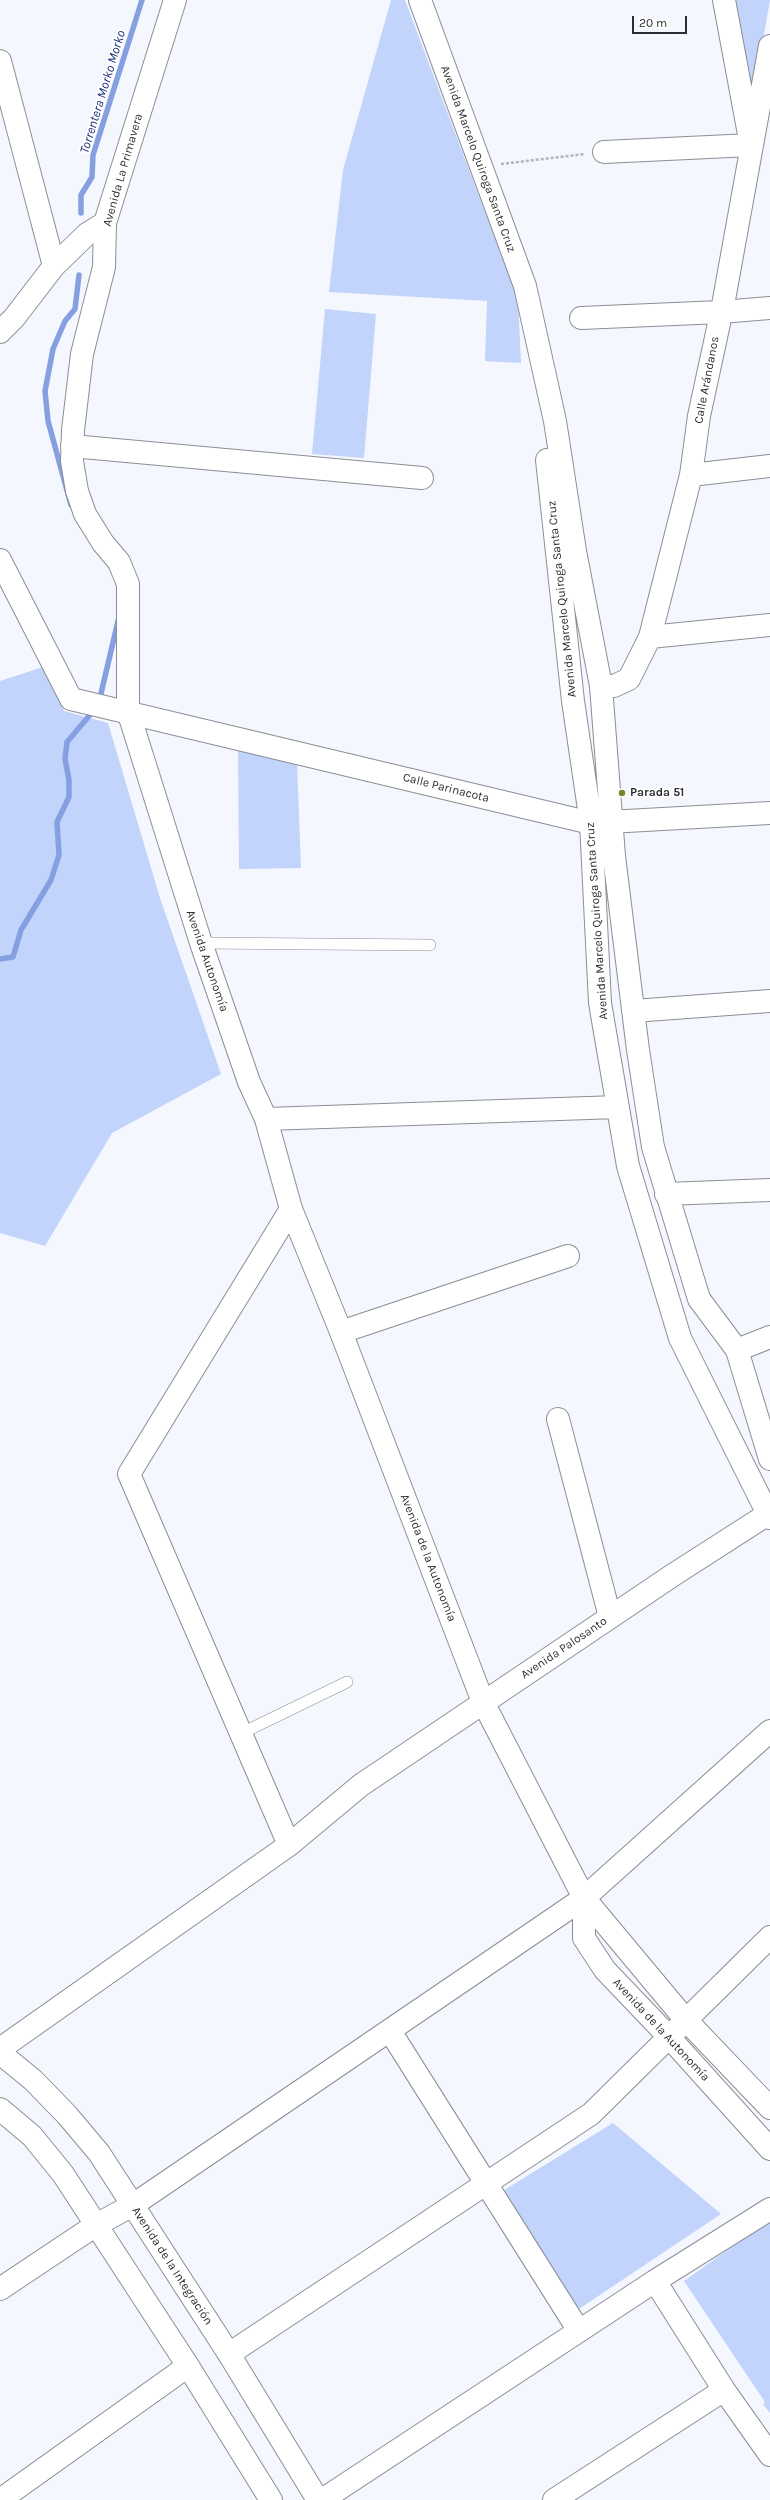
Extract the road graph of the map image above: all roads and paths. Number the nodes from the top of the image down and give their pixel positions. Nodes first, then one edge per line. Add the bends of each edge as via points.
1 (175, 0) edge
2 (420, 0) edge
3 (724, 0) edge
4 (770, 46) edge
5 (0, 61) edge
6 (751, 145) junction
7 (604, 152) joint
8 (480, 166) junction
9 (105, 223) junction
10 (54, 266) junction
11 (770, 308) edge
12 (721, 312) junction
13 (581, 318) dead end
14 (531, 320) junction
15 (0, 332) edge
16 (72, 446) junction
17 (770, 466) edge
18 (691, 475) junction
19 (422, 478) dead end
20 (0, 560) edge
21 (770, 625) edge
22 (650, 637) junction
23 (601, 686) junction
24 (128, 711) junction
25 (770, 813) edge
26 (602, 822) junction
27 (201, 943) junction
28 (430, 945) dead end
29 (770, 1001) edge
30 (633, 1011) junction
31 (618, 1107) junction
32 (266, 1119) junction
33 (770, 1190) edge
34 (666, 1194) junction
35 (290, 1209) junction
36 (568, 1256) dead end
37 (341, 1332) junction
38 (770, 1337) edge
39 (737, 1350) junction
40 (558, 1419) dead end
41 (770, 1459) edge
42 (769, 1516) edge
43 (610, 1617) junction
44 (348, 1682) dead end
45 (483, 1702) junction
46 (770, 1731) edge
47 (242, 1733) junction
48 (289, 1845) junction
49 (584, 1898) junction
50 (770, 1937) edge
51 (685, 2019) junction
52 (390, 2031) junction
53 (668, 2036) junction
54 (0, 2048) edge
55 (0, 2053) edge
56 (770, 2108) edge
57 (0, 2109) edge
58 (770, 2149) edge
59 (487, 2183) junction
60 (133, 2205) junction
61 (770, 2209) edge
62 (96, 2225) junction
63 (655, 2281) junction
64 (0, 2289) edge
65 (579, 2331) junction
66 (229, 2354) junction
67 (188, 2366) junction
68 (724, 2390) junction
69 (770, 2455) edge
70 (264, 2497) edge
71 (0, 2500) edge
72 (318, 2500) edge
73 (322, 2500) edge
74 (554, 2500) edge

1 - 9 street, Avenida La Primavera
2 - 8 street, Avenida Marcelo Quiroga Santa Cruz
3 - 6 street
4 - 6 street, Calle Arándanos
5 - 10 street
6 - 7 street
6 - 12 street, Calle Arándanos
7 - 8 path
8 - 14 street, Avenida Marcelo Quiroga Santa Cruz via 525,286
9 - 10 street via 87,234
9 - 16 street, Avenida La Primavera via 104,267 82,354
10 - 15 street
11 - 12 street
12 - 13 street
12 - 18 street, Calle Arándanos via 699,416
14 - 23 street, Avenida Marcelo Quiroga Santa Cruz via 555,421 575,551
14 - 26 street, Avenida Marcelo Quiroga Santa Cruz via 574,701
16 - 19 street
16 - 24 street, Avenida La Primavera via 77,491 85,514 103,543 119,562 128,584
17 - 18 street
18 - 22 street, Calle Arándanos
20 - 24 street, Calle Parinacota via 71,699
21 - 22 street
22 - 23 street, Calle Arándanos via 629,679 614,686
23 - 26 street, Avenida Marcelo Quiroga Santa Cruz
24 - 26 street, Calle Parinacota
24 - 27 street, Avenida Autonomía
25 - 26 street, Calle Parinacota
26 - 30 street, Avenida Marcelo Quiroga Santa Cruz via 614,856
26 - 31 street, Avenida Marcelo Quiroga Santa Cruz via 600,1003
27 - 28 lane
27 - 32 street, Avenida Autonomía via 249,1082
29 - 30 street
30 - 34 street, Avenida Marcelo Quiroga Santa Cruz via 653,1147
31 - 32 street
31 - 42 street, Avenida Marcelo Quiroga Santa Cruz via 628,1166 680,1338
32 - 35 street, Avenida Autonomía
33 - 34 street
34 - 39 street, Avenida Marcelo Quiroga Santa Cruz via 699,1299
35 - 37 street, Avenida de la Autonomía
35 - 47 street via 128,1474
36 - 37 street
37 - 45 street, Avenida de la Autonomía
38 - 39 street
39 - 41 street, Avenida Marcelo Quiroga Santa Cruz
40 - 43 street
42 - 43 street, Avenida Palosanto
43 - 45 street, Avenida Palosanto
44 - 47 lane
45 - 48 street, Avenida Palosanto via 361,1785
45 - 49 street, Avenida de la Autonomía
46 - 49 street
47 - 48 street
48 - 54 street, Avenida Palosanto
49 - 51 street, Avenida de la Autonomía
49 - 52 street
49 - 53 street, Avenida de la Autonomía via 584,1938 605,1970
50 - 51 street
51 - 53 street
51 - 56 street, Avenida de la Autonomía
52 - 59 street
52 - 60 street
53 - 58 street, Avenida de la Autonomía
53 - 59 street via 591,2114
55 - 60 street, Avenida de la Integración via 67,2115 99,2153
57 - 62 street via 32,2136 63,2174
59 - 65 street
59 - 66 street
60 - 62 street
60 - 66 street, Avenida de la Integración
61 - 63 street
62 - 64 street
62 - 67 street
63 - 65 street
63 - 68 street
65 - 73 street
66 - 72 street, Avenida de la Integración
67 - 70 street
67 - 71 street
68 - 69 street
68 - 74 street

